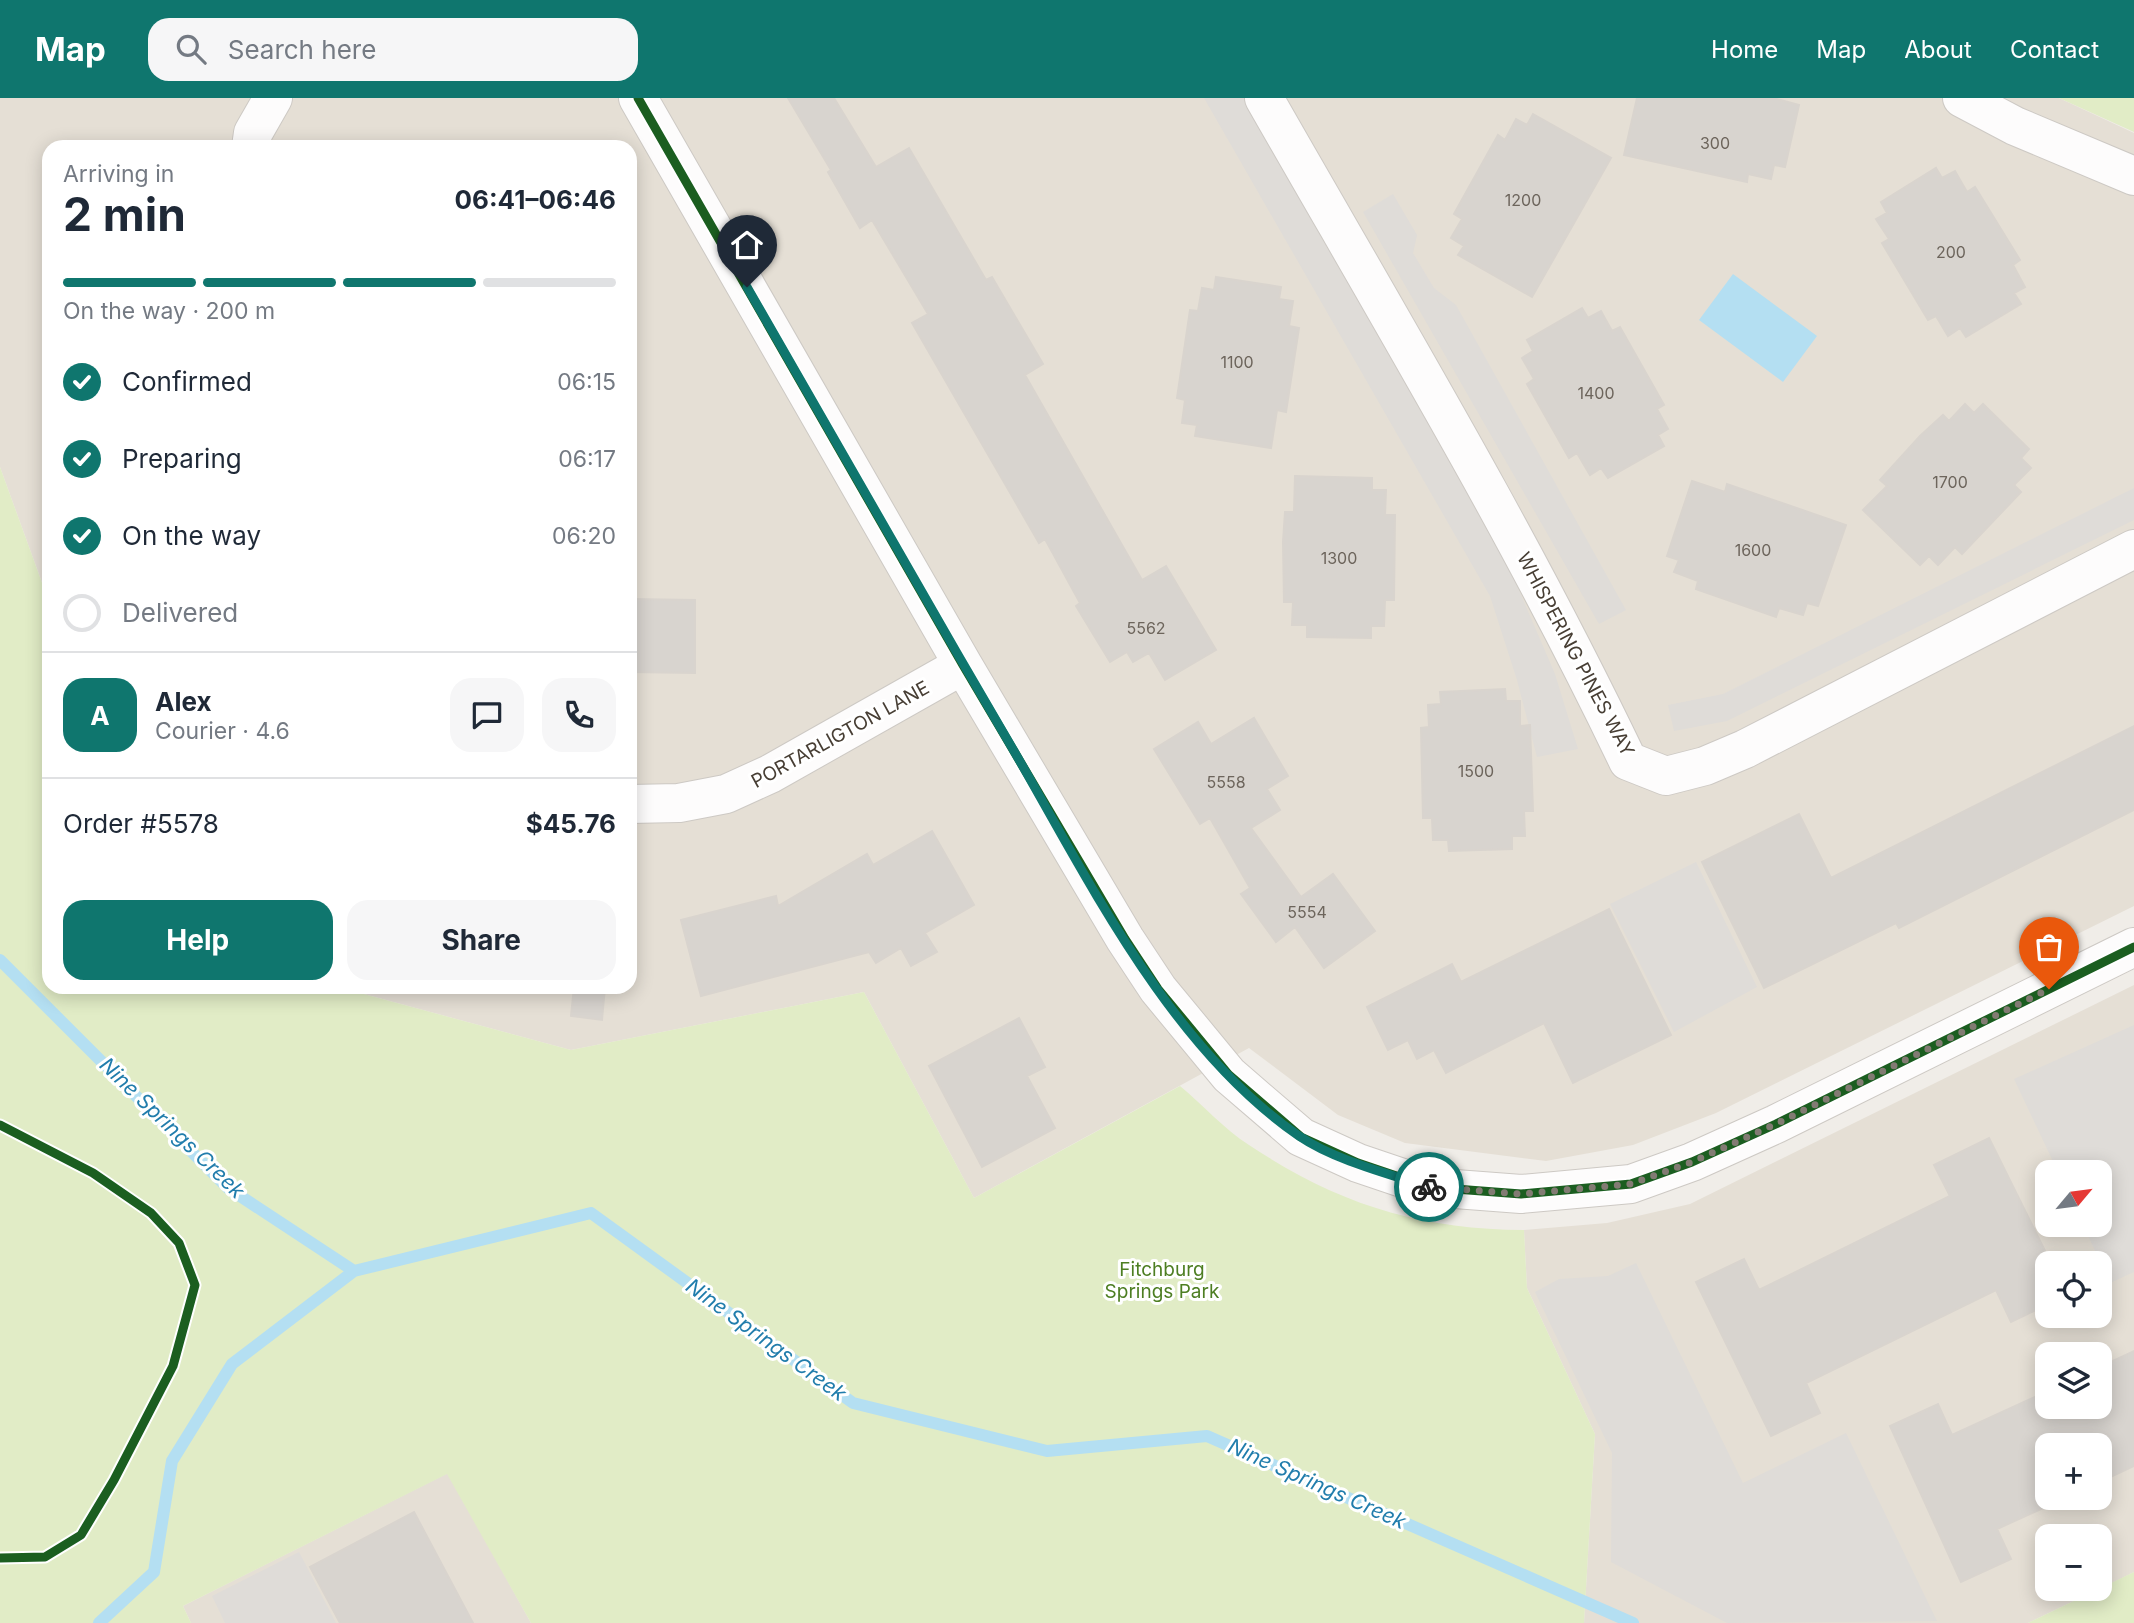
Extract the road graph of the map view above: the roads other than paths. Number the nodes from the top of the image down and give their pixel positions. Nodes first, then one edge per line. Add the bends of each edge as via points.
1 (273, 98) edge
2 (638, 98) edge
3 (1264, 98) edge
4 (1962, 98) edge
5 (252, 140) edge
6 (2134, 176) edge
7 (2134, 549) edge
8 (963, 665) junction
9 (637, 804) edge
10 (2134, 947) edge

1 - 5 street
2 - 8 street
3 - 7 street, WHISPERING PINES WAY via 1496,504 1567,634 1628,761 1665,776 1705,766
4 - 6 street via 2015,126
8 - 9 street, PORTARLIGTON LANE via 770,775 726,793 679,803
8 - 10 street via 1125,939 1205,1048 1257,1102 1301,1138 1429,1186 1521,1194 1631,1184 1776,1124

